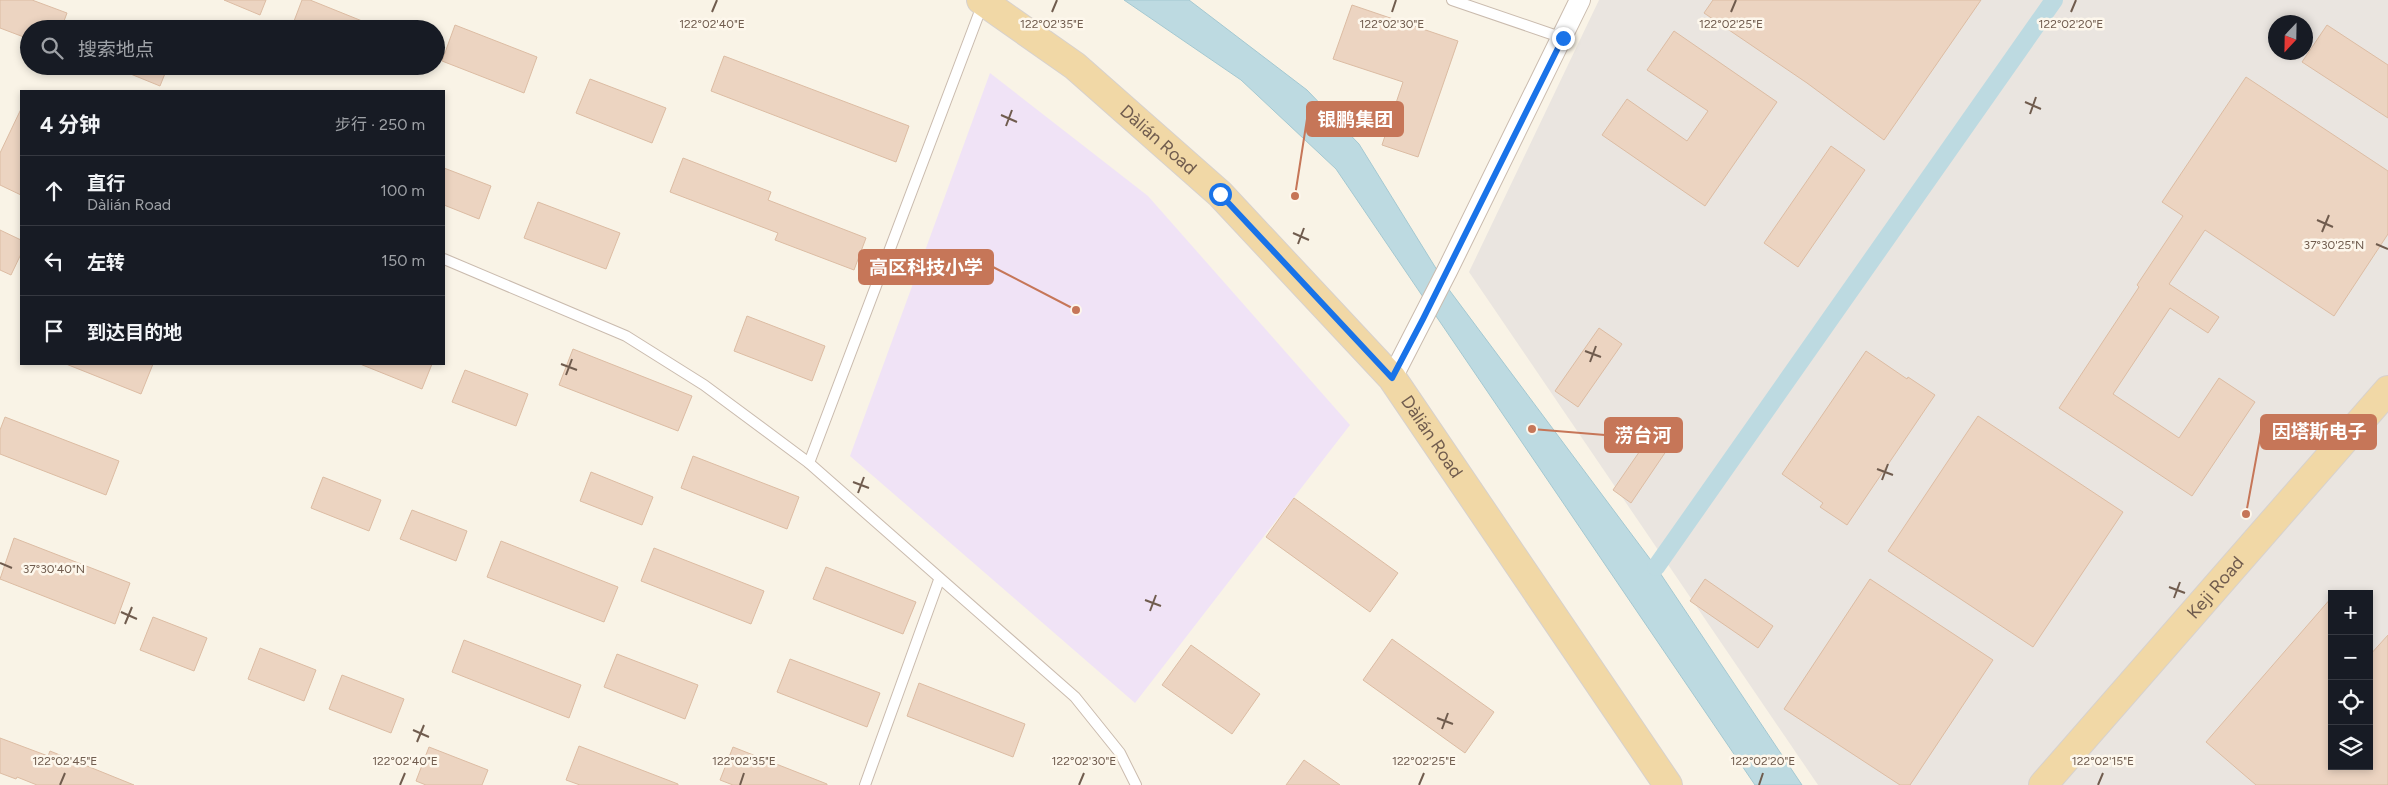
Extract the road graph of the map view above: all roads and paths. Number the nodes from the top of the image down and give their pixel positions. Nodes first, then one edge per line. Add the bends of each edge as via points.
1 (1452, 0) edge
2 (1580, 0) edge
3 (982, 1) edge
4 (1563, 38) junction
5 (445, 260) edge
6 (1392, 378) junction
7 (2388, 390) edge
8 (809, 463) junction
9 (939, 580) junction
10 (865, 785) edge
11 (1136, 785) edge
12 (1668, 785) edge
13 (2043, 785) edge

1 - 4 lane
2 - 4 street
3 - 6 main road, Dàlián Road via 1075,66 1220,194
3 - 8 lane
4 - 6 street
5 - 8 lane via 626,336 704,385
6 - 12 main road, Dàlián Road
7 - 13 main road, Keji Road
8 - 9 lane
9 - 10 lane
9 - 11 lane via 1074,697 1120,753

